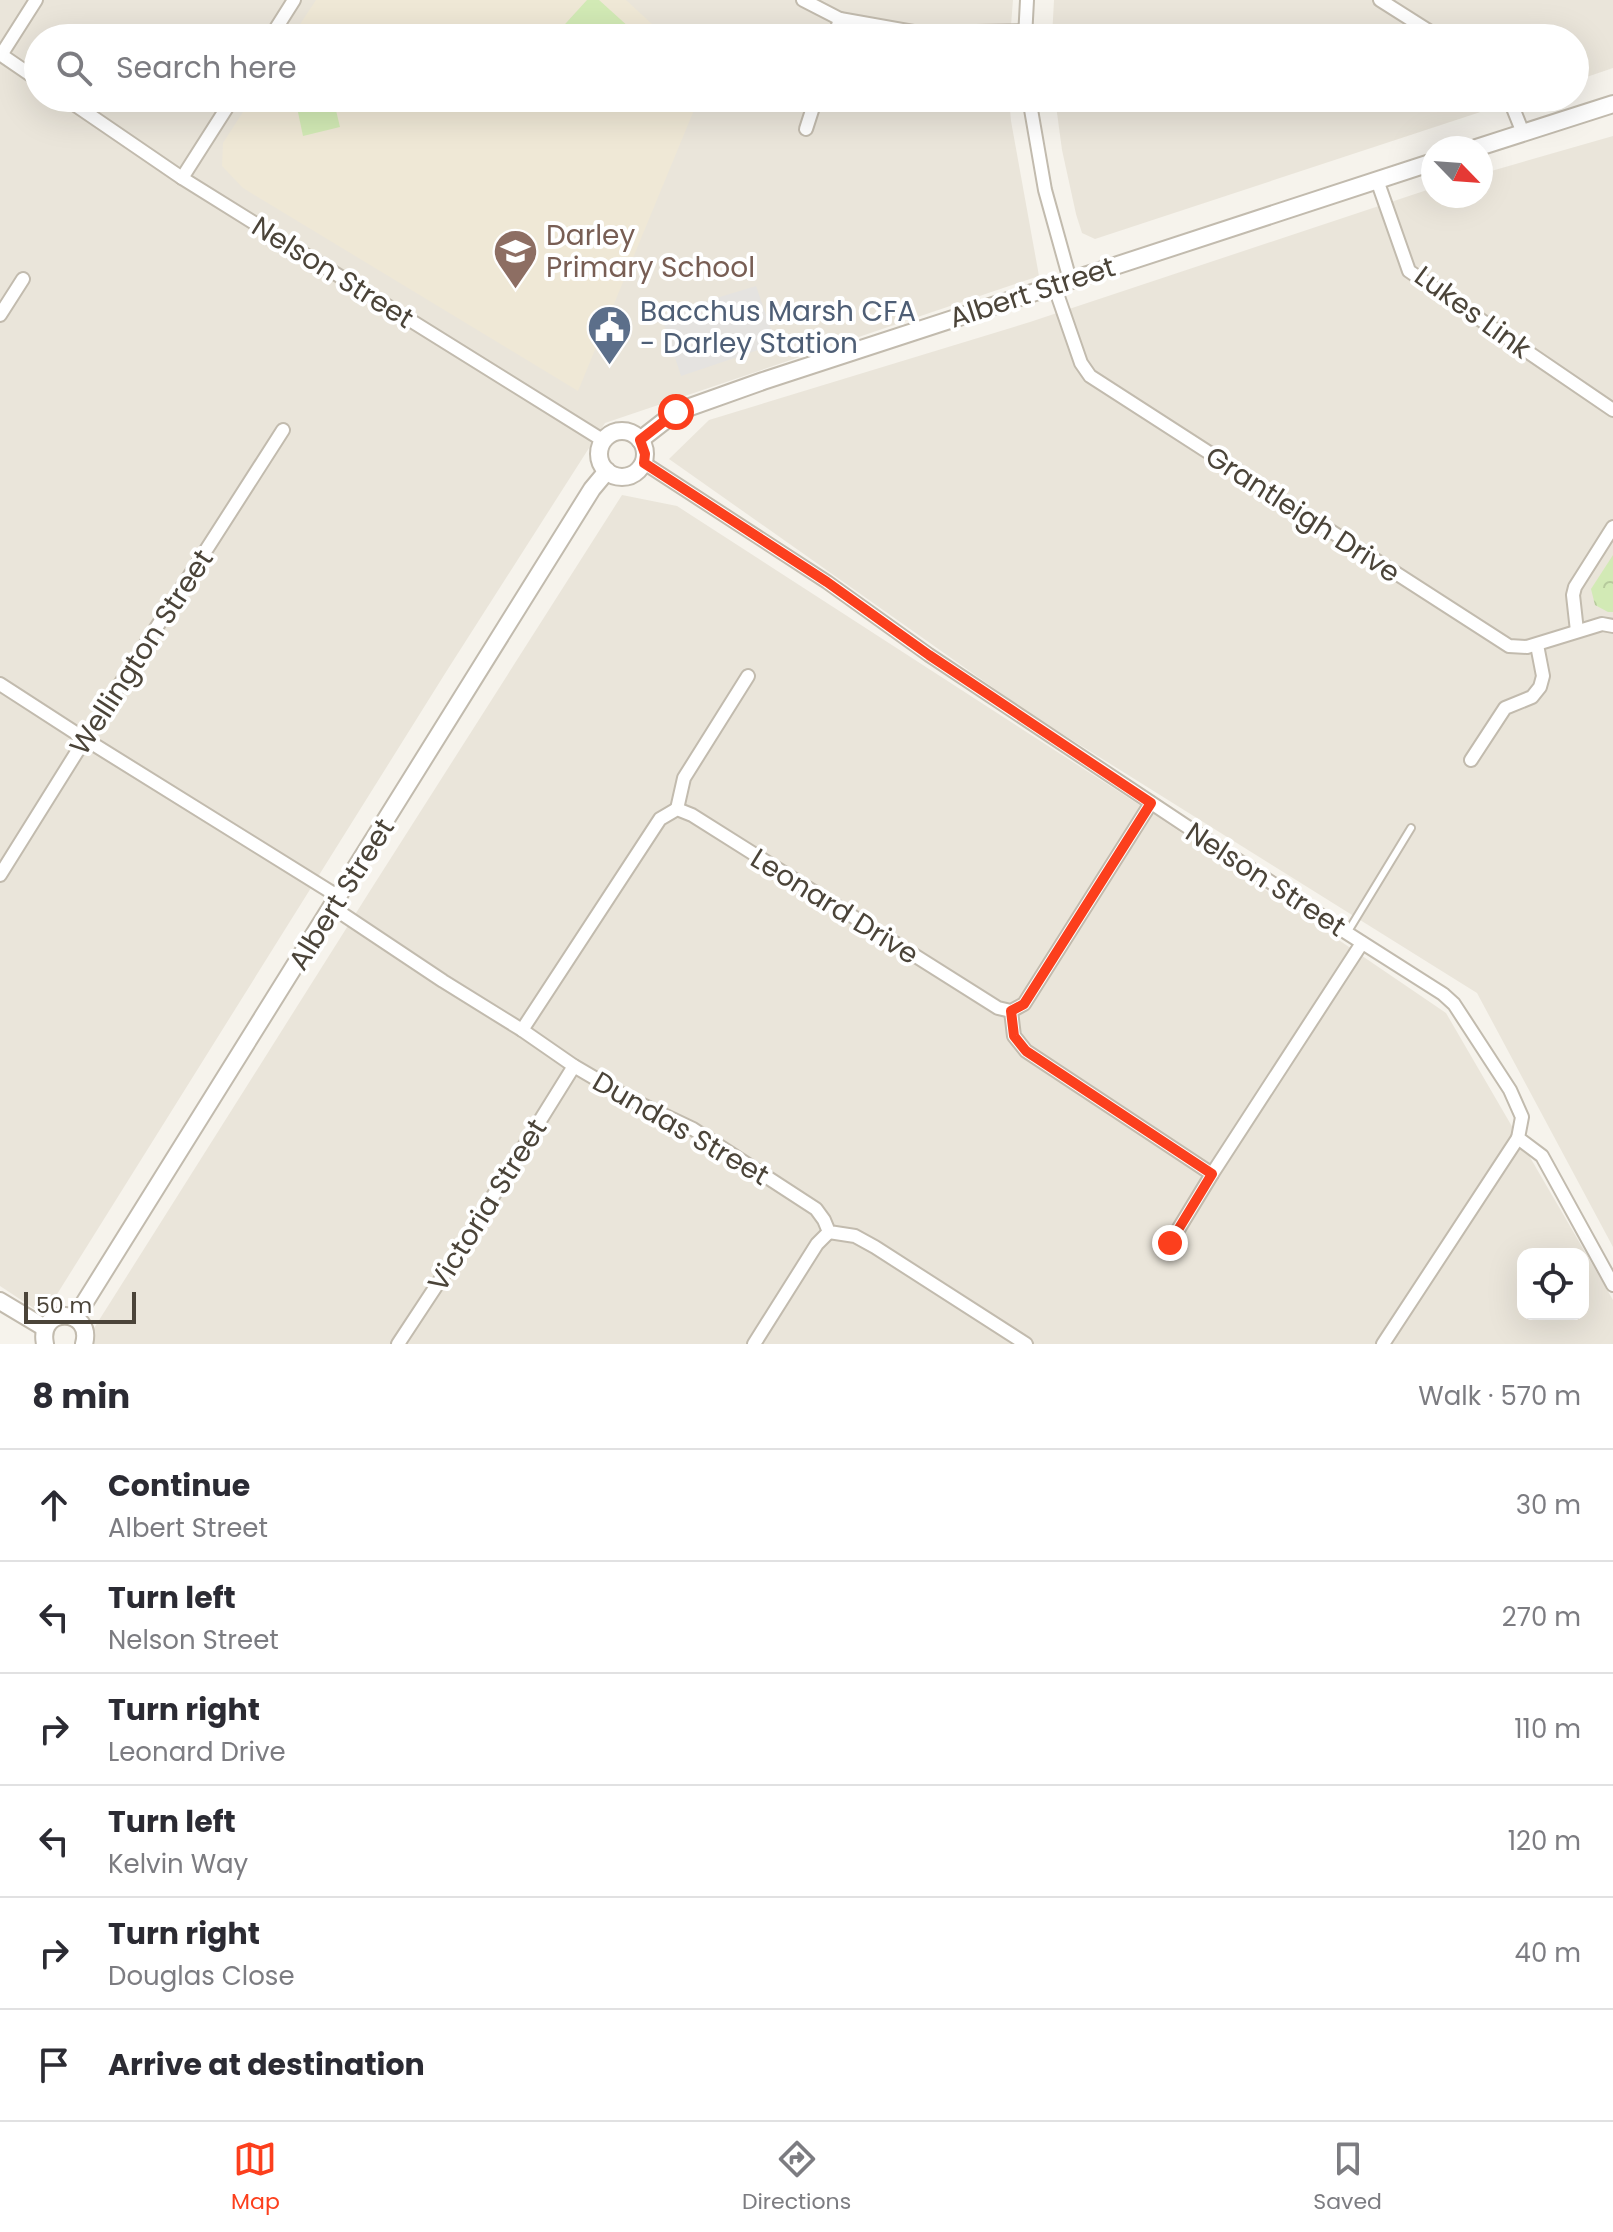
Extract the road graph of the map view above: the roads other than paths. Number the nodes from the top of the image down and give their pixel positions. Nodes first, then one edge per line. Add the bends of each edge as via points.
1 (36, 0) edge
2 (294, 0) edge
3 (803, 0) edge
4 (1027, 0) edge
5 (1380, 0) edge
6 (840, 19) junction
7 (279, 24) edge
8 (838, 24) edge
9 (868, 24) edge
10 (1026, 24) edge
11 (1418, 24) edge
12 (0, 54) edge
13 (24, 70) edge
14 (1613, 104) edge
15 (85, 112) edge
16 (224, 112) edge
17 (811, 112) edge
18 (1031, 112) edge
19 (1515, 112) edge
20 (1588, 112) edge
21 (1589, 112) edge
22 (806, 129) dead end
23 (1523, 133) junction
24 (1493, 143) edge
25 (1421, 166) edge
26 (182, 178) junction
27 (1377, 180) junction
28 (23, 279) dead end
29 (1062, 282) junction
30 (0, 315) edge
31 (1613, 410) edge
32 (283, 430) dead end
33 (640, 440) junction
34 (604, 441) junction
35 (644, 463) junction
36 (607, 471) junction
37 (1613, 527) edge
38 (1613, 626) edge
39 (1577, 631) junction
40 (1537, 645) junction
41 (748, 676) dead end
42 (0, 684) edge
43 (85, 739) junction
44 (1471, 760) dead end
45 (1151, 803) junction
46 (677, 809) junction
47 (1411, 828) dead end
48 (0, 875) edge
49 (336, 902) junction
50 (1347, 933) junction
51 (1362, 943) junction
52 (1011, 1011) junction
53 (522, 1030) junction
54 (574, 1066) junction
55 (1518, 1138) junction
56 (1212, 1174) junction
57 (829, 1232) junction
58 (1170, 1243) dead end
59 (1613, 1285) edge
60 (0, 1301) edge
61 (75, 1318) junction
62 (45, 1336) edge
63 (84, 1344) edge
64 (398, 1344) edge
65 (754, 1344) edge
66 (1026, 1344) edge
67 (1383, 1344) edge

1 - 12 street
2 - 7 street
3 - 6 street
4 - 10 street
5 - 11 street
6 - 8 street
6 - 9 street
12 - 13 street
14 - 21 street
15 - 26 street, Nelson Street
16 - 26 street
17 - 22 street
18 - 29 street, Grantleigh Drive
19 - 23 street
20 - 23 street
23 - 24 street
25 - 27 street, Albert Street
26 - 34 street, Nelson Street
27 - 29 street, Albert Street
27 - 31 street, Lukes Link via 1409,271
28 - 30 street
29 - 33 street, Albert Street via 676,412
29 - 40 street, Grantleigh Drive via 1081,363 1090,376 1509,646
32 - 43 street, Wellington Street
33 - 34 street via 620,432
33 - 35 street
34 - 36 street via 600,457
35 - 36 street via 627,476
35 - 45 street, Nelson Street
36 - 49 street, Albert Street
37 - 39 street via 1575,587
38 - 39 street, Grantleigh Drive
39 - 40 street, Grantleigh Drive
40 - 44 street via 1540,687 1532,697 1505,708
41 - 46 street via 684,778
42 - 43 street, Dundas Street
43 - 48 street, Wellington Street
43 - 49 street, Dundas Street
45 - 50 street, Nelson Street
45 - 52 street via 1024,1004
46 - 52 street, Leonard Drive via 998,1008
46 - 53 street via 660,819
47 - 50 lane
49 - 53 street, Dundas Street via 443,981
49 - 61 street, Albert Street
50 - 51 street, Nelson Street
51 - 55 street, Nelson Street via 1454,1004 1510,1090 1522,1117
51 - 56 street
52 - 56 street via 1014,1036 1026,1051
53 - 54 street, Dundas Street
54 - 57 street, Dundas Street via 693,1129 816,1209
54 - 64 street, Victoria Street
55 - 59 street via 1542,1156
55 - 67 street
56 - 58 street
57 - 65 street
57 - 66 street via 855,1236 875,1247
60 - 62 street
61 - 62 street via 59,1316 49,1322
61 - 63 street via 86,1334

